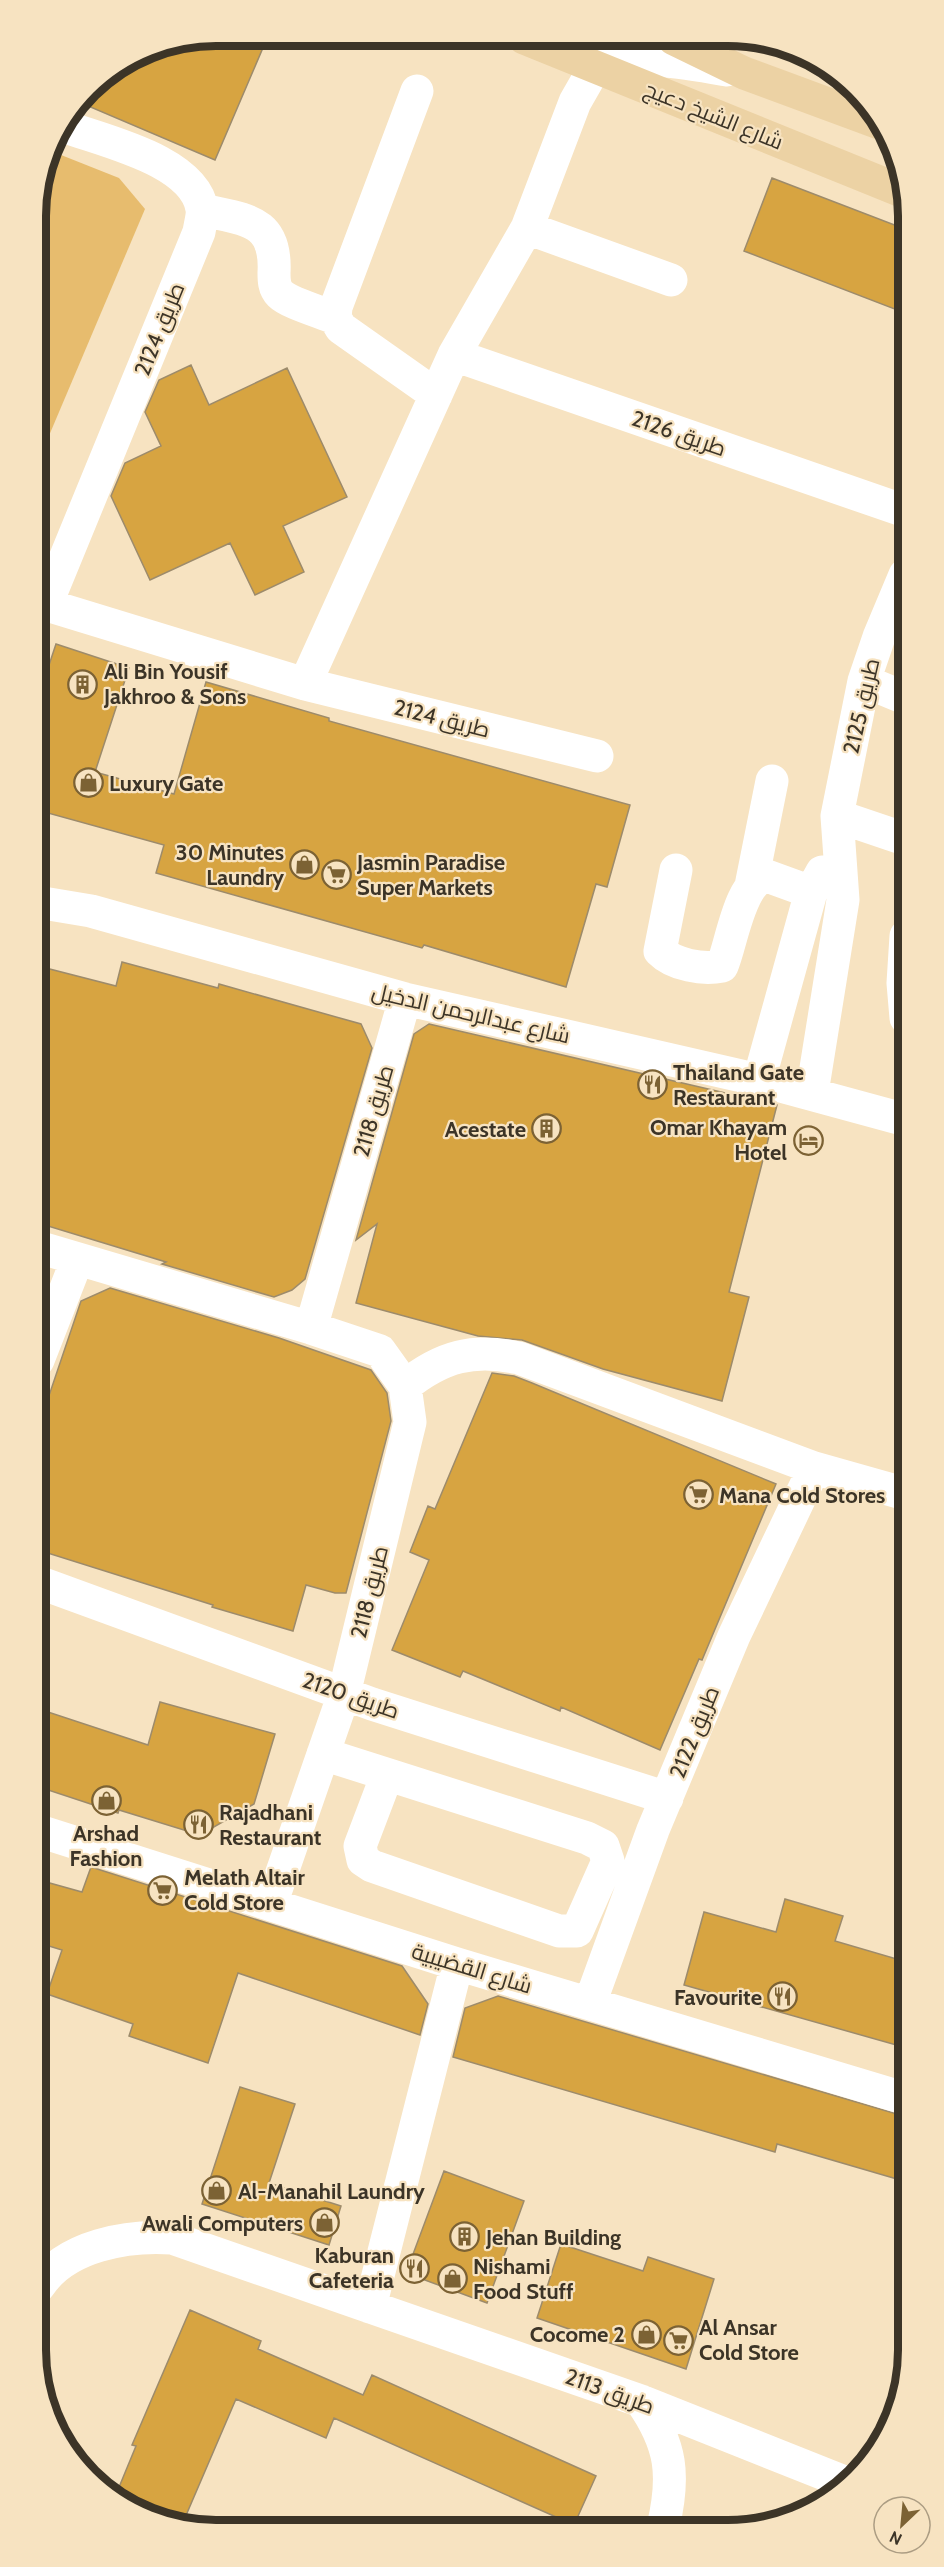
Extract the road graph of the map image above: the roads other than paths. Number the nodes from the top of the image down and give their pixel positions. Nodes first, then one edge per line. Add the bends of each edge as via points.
1 (546, 47) edge
2 (690, 47) edge
3 (595, 67) junction
4 (744, 73) junction
5 (417, 91) dead end
6 (866, 118) edge
7 (71, 129) edge
8 (895, 188) edge
9 (203, 210) junction
10 (527, 228) junction
11 (671, 280) dead end
12 (334, 318) junction
13 (454, 355) junction
14 (436, 395) junction
15 (898, 509) edge
16 (47, 591) edge
17 (898, 602) edge
18 (47, 605) edge
19 (864, 681) junction
20 (305, 684) junction
21 (898, 695) edge
22 (597, 756) dead end
23 (772, 781) dead end
24 (838, 829) junction
25 (898, 838) edge
26 (676, 870) dead end
27 (751, 886) junction
28 (811, 892) junction
29 (47, 904) edge
30 (405, 999) junction
31 (759, 1080) junction
32 (812, 1093) junction
33 (898, 1118) edge
34 (47, 1250) edge
35 (77, 1260) junction
36 (312, 1328) junction
37 (47, 1337) edge
38 (405, 1386) junction
39 (814, 1468) junction
40 (897, 1492) edge
41 (47, 1585) edge
42 (344, 1694) junction
43 (323, 1754) junction
44 (387, 1775) junction
45 (667, 1798) junction
46 (47, 1834) edge
47 (271, 1904) junction
48 (457, 1964) junction
49 (590, 2003) junction
50 (897, 2096) edge
51 (47, 2279) edge
52 (370, 2307) junction
53 (641, 2401) junction
54 (838, 2479) edge
55 (664, 2520) edge

1 - 3 main road, شارع الشيخ دعيج
2 - 4 main road
3 - 4 street via 642,59 675,60
3 - 8 main road, شارع الشيخ دعيج
3 - 10 street via 576,102
4 - 6 main road
5 - 12 street
7 - 9 street via 179,172 194,189
9 - 12 street via 252,222 265,230 272,241 274,284 280,294
9 - 16 street, طريق 2124 via 199,232
10 - 11 street
10 - 13 street
12 - 14 street via 341,328
13 - 14 street
13 - 15 street, طريق 2126
14 - 20 street
17 - 19 street, طريق 2125
18 - 20 street, طريق 2124
19 - 21 street
19 - 24 street, طريق 2125
20 - 22 street, طريق 2124
23 - 27 street
24 - 25 street
24 - 28 street, طريق 2125
24 - 32 street, طريق 2125 via 843,900
26 - 27 street via 660,951 681,962 706,968 722,966
27 - 28 street via 766,876
28 - 31 street, طريق 2125
29 - 30 street, شارع عبدالرحمن الدخيل via 91,911
30 - 31 street, شارع عبدالرحمن الدخيل
30 - 36 street, طريق 2118
31 - 32 street, شارع عبدالرحمن الدخيل
32 - 33 street, شارع عبدالرحمن الدخيل
34 - 35 street, طريق 2118
35 - 36 street, طريق 2118
35 - 37 street
36 - 38 street, طريق 2118 via 380,1351
38 - 39 street via 421,1373 456,1357 495,1352
38 - 42 street, طريق 2118 via 410,1422
39 - 40 street
39 - 45 street, طريق 2122 via 734,1636
41 - 42 street, طريق 2120
42 - 43 street, طريق 2118
42 - 45 street, طريق 2120
43 - 44 street
43 - 47 street, طريق 2118
44 - 44 street via 603,1846 608,1861 577,1931 559,1931 363,1860 360,1846
45 - 49 street, طريق 2122
46 - 47 street, شارع القضيبية
47 - 48 street, شارع القضيبية
48 - 49 street, شارع القضيبية
48 - 52 street
49 - 50 street, شارع القضيبية
51 - 52 street, طريق 2113 via 67,2261 98,2246 141,2236 172,2238
52 - 53 street, طريق 2113
53 - 54 street, طريق 2113
53 - 55 street via 663,2436 669,2455 671,2475

